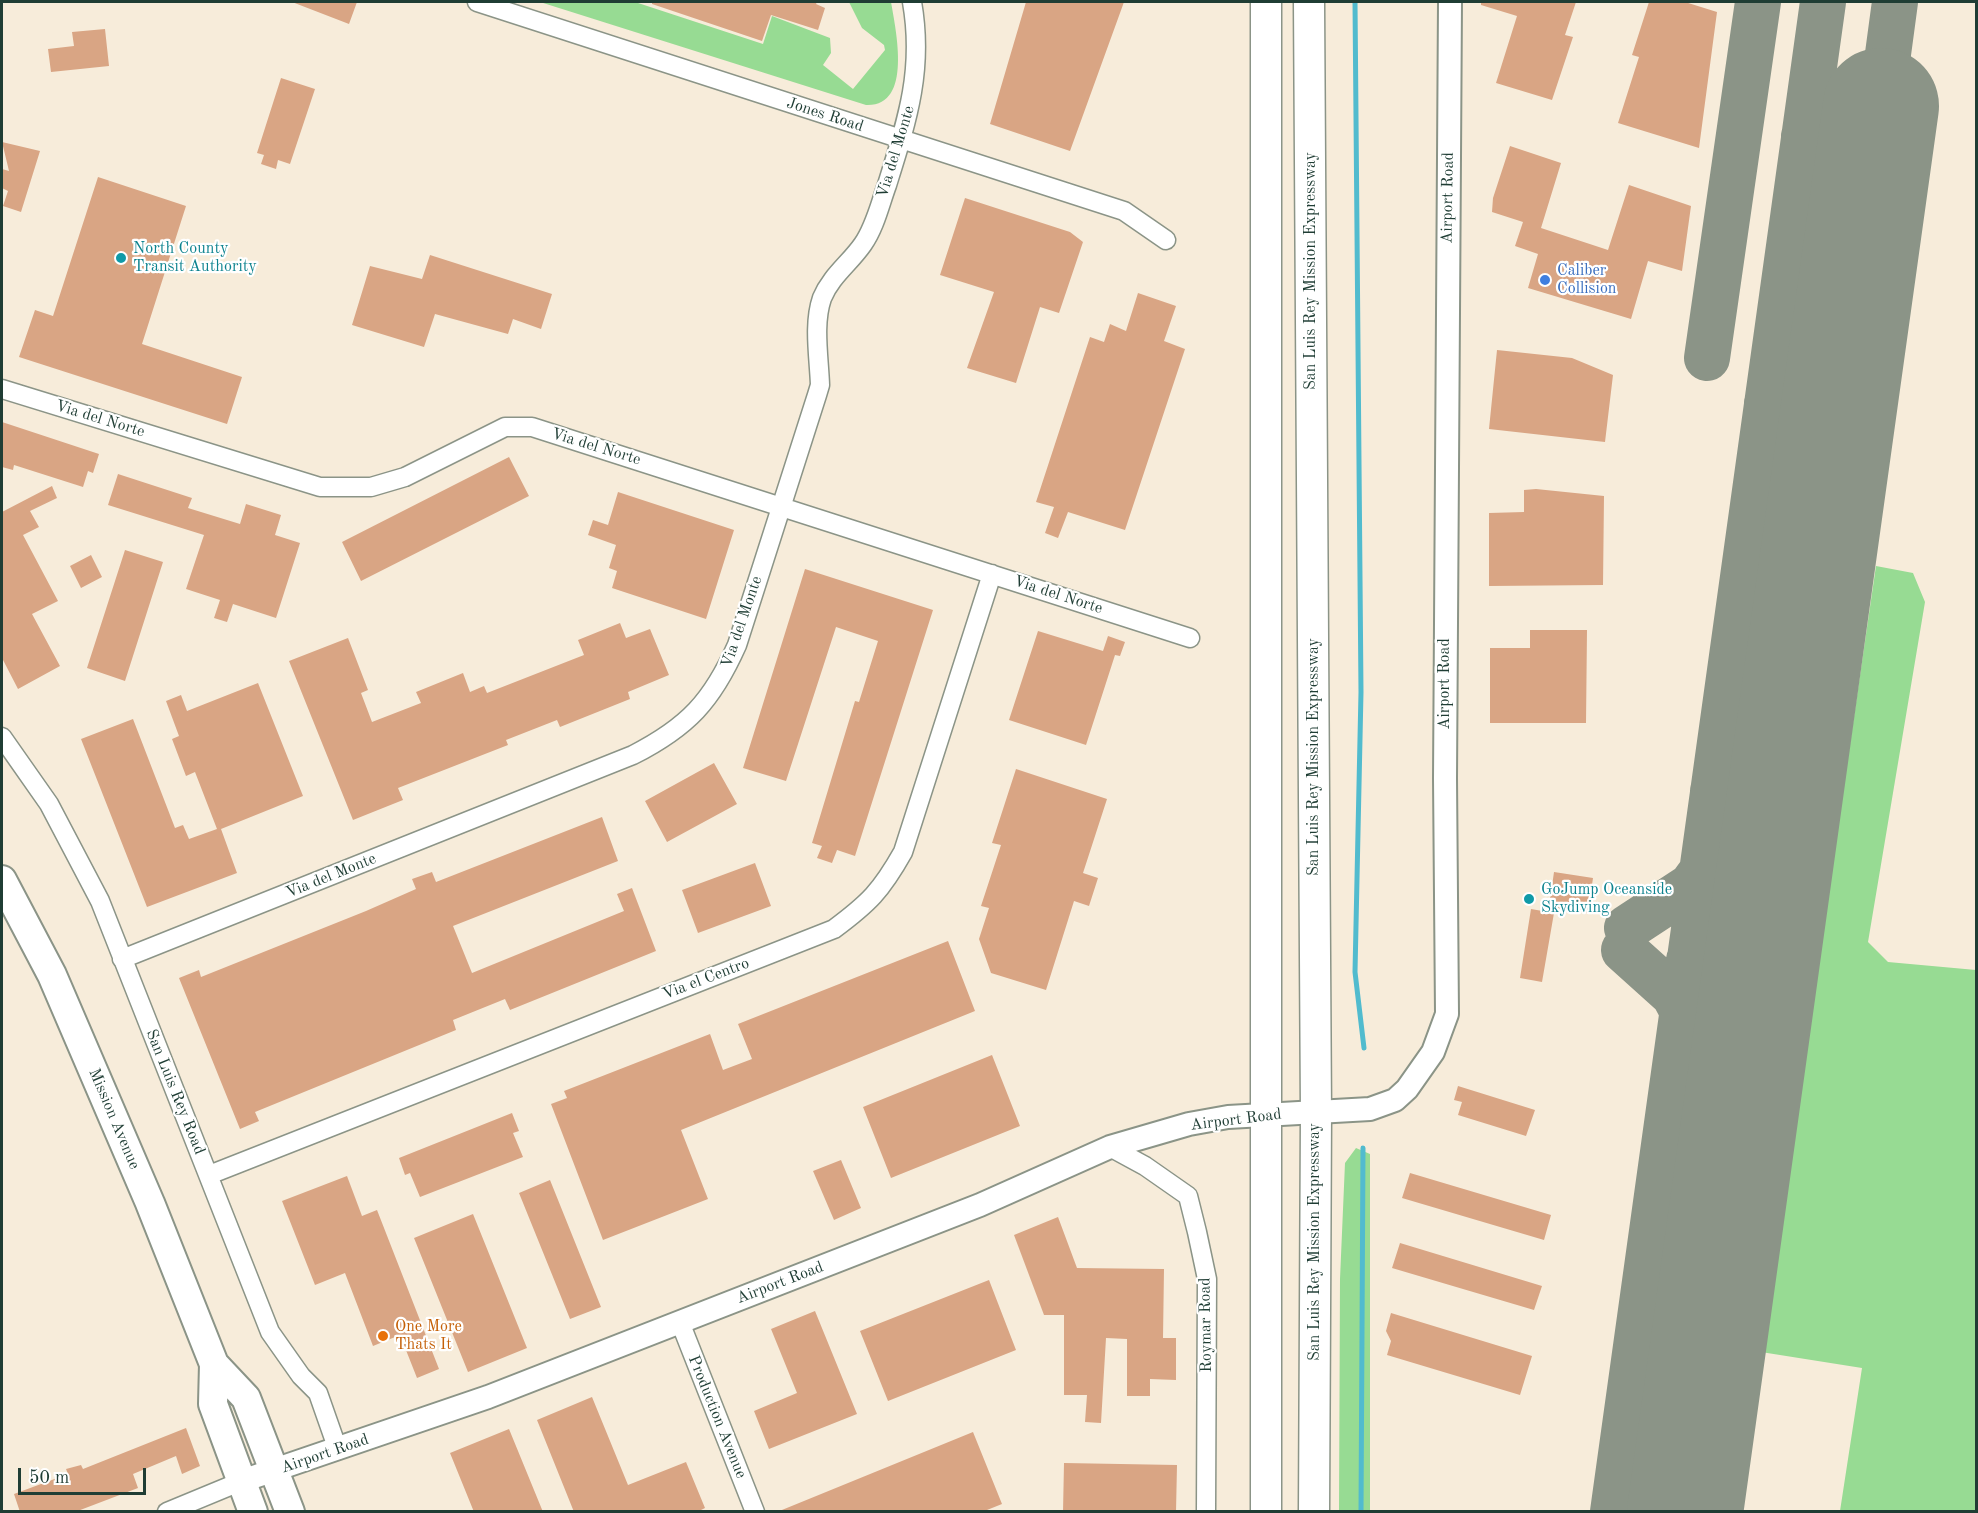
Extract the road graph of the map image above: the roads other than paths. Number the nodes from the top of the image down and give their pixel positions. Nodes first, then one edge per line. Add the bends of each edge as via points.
1 (477, 2) edge
2 (912, 2) edge
3 (1266, 2) edge
4 (1309, 2) edge
5 (1450, 2) edge
6 (901, 139) junction
7 (1166, 240) dead end
8 (2, 389) edge
9 (780, 504) junction
10 (992, 574) junction
11 (1190, 638) dead end
12 (2, 737) edge
13 (2, 880) edge
14 (122, 959) junction
15 (1316, 1113) junction
16 (1267, 1114) junction
17 (1110, 1147) junction
18 (209, 1175) junction
19 (680, 1322) junction
20 (213, 1364) junction
21 (338, 1450) junction
22 (274, 1471) junction
23 (242, 1481) junction
24 (167, 1512) edge
25 (253, 1512) edge
26 (290, 1512) edge
27 (754, 1512) edge
28 (1206, 1512) edge
29 (1266, 1512) edge
30 (1314, 1512) edge

1 - 6 street, Jones Road
2 - 6 street, Via del Monte via 913,100
3 - 16 highway
4 - 15 highway, San Luis Rey Mission Expressway
5 - 15 street, Airport Road via 1447,1014 1433,1052 1395,1100 1370,1109
6 - 7 street, Jones Road via 1124,211
6 - 9 street, Via del Monte via 864,244 831,281 822,299 818,318 820,385
8 - 9 street, Via del Norte via 320,487 371,487 405,477 505,427 532,427
9 - 10 street, Via del Norte
9 - 14 street, Via del Monte via 737,645 725,672 700,708 667,738 626,758
10 - 11 street, Via del Norte
10 - 18 street, Via el Centro via 903,852 884,886 868,904 834,929
12 - 14 street, San Luis Rey Road via 49,804 100,901
13 - 20 main road, Mission Avenue via 52,975 150,1203
14 - 18 street, San Luis Rey Road
15 - 16 street, Airport Road
15 - 30 highway, San Luis Rey Mission Expressway
16 - 17 street, Airport Road via 1189,1124
16 - 29 highway
17 - 19 street, Airport Road via 980,1204
17 - 28 street, Roymar Road via 1188,1196 1207,1279
18 - 21 street, San Luis Rey Road via 270,1332 318,1394
19 - 21 street, Airport Road via 489,1397
19 - 27 street, Production Avenue
20 - 22 main road, Mission Avenue via 246,1398
20 - 23 main road, Mission Avenue via 213,1404
21 - 22 street, Airport Road
22 - 23 street, Airport Road
22 - 26 main road, Mission Avenue
23 - 24 street
23 - 25 main road, Mission Avenue

